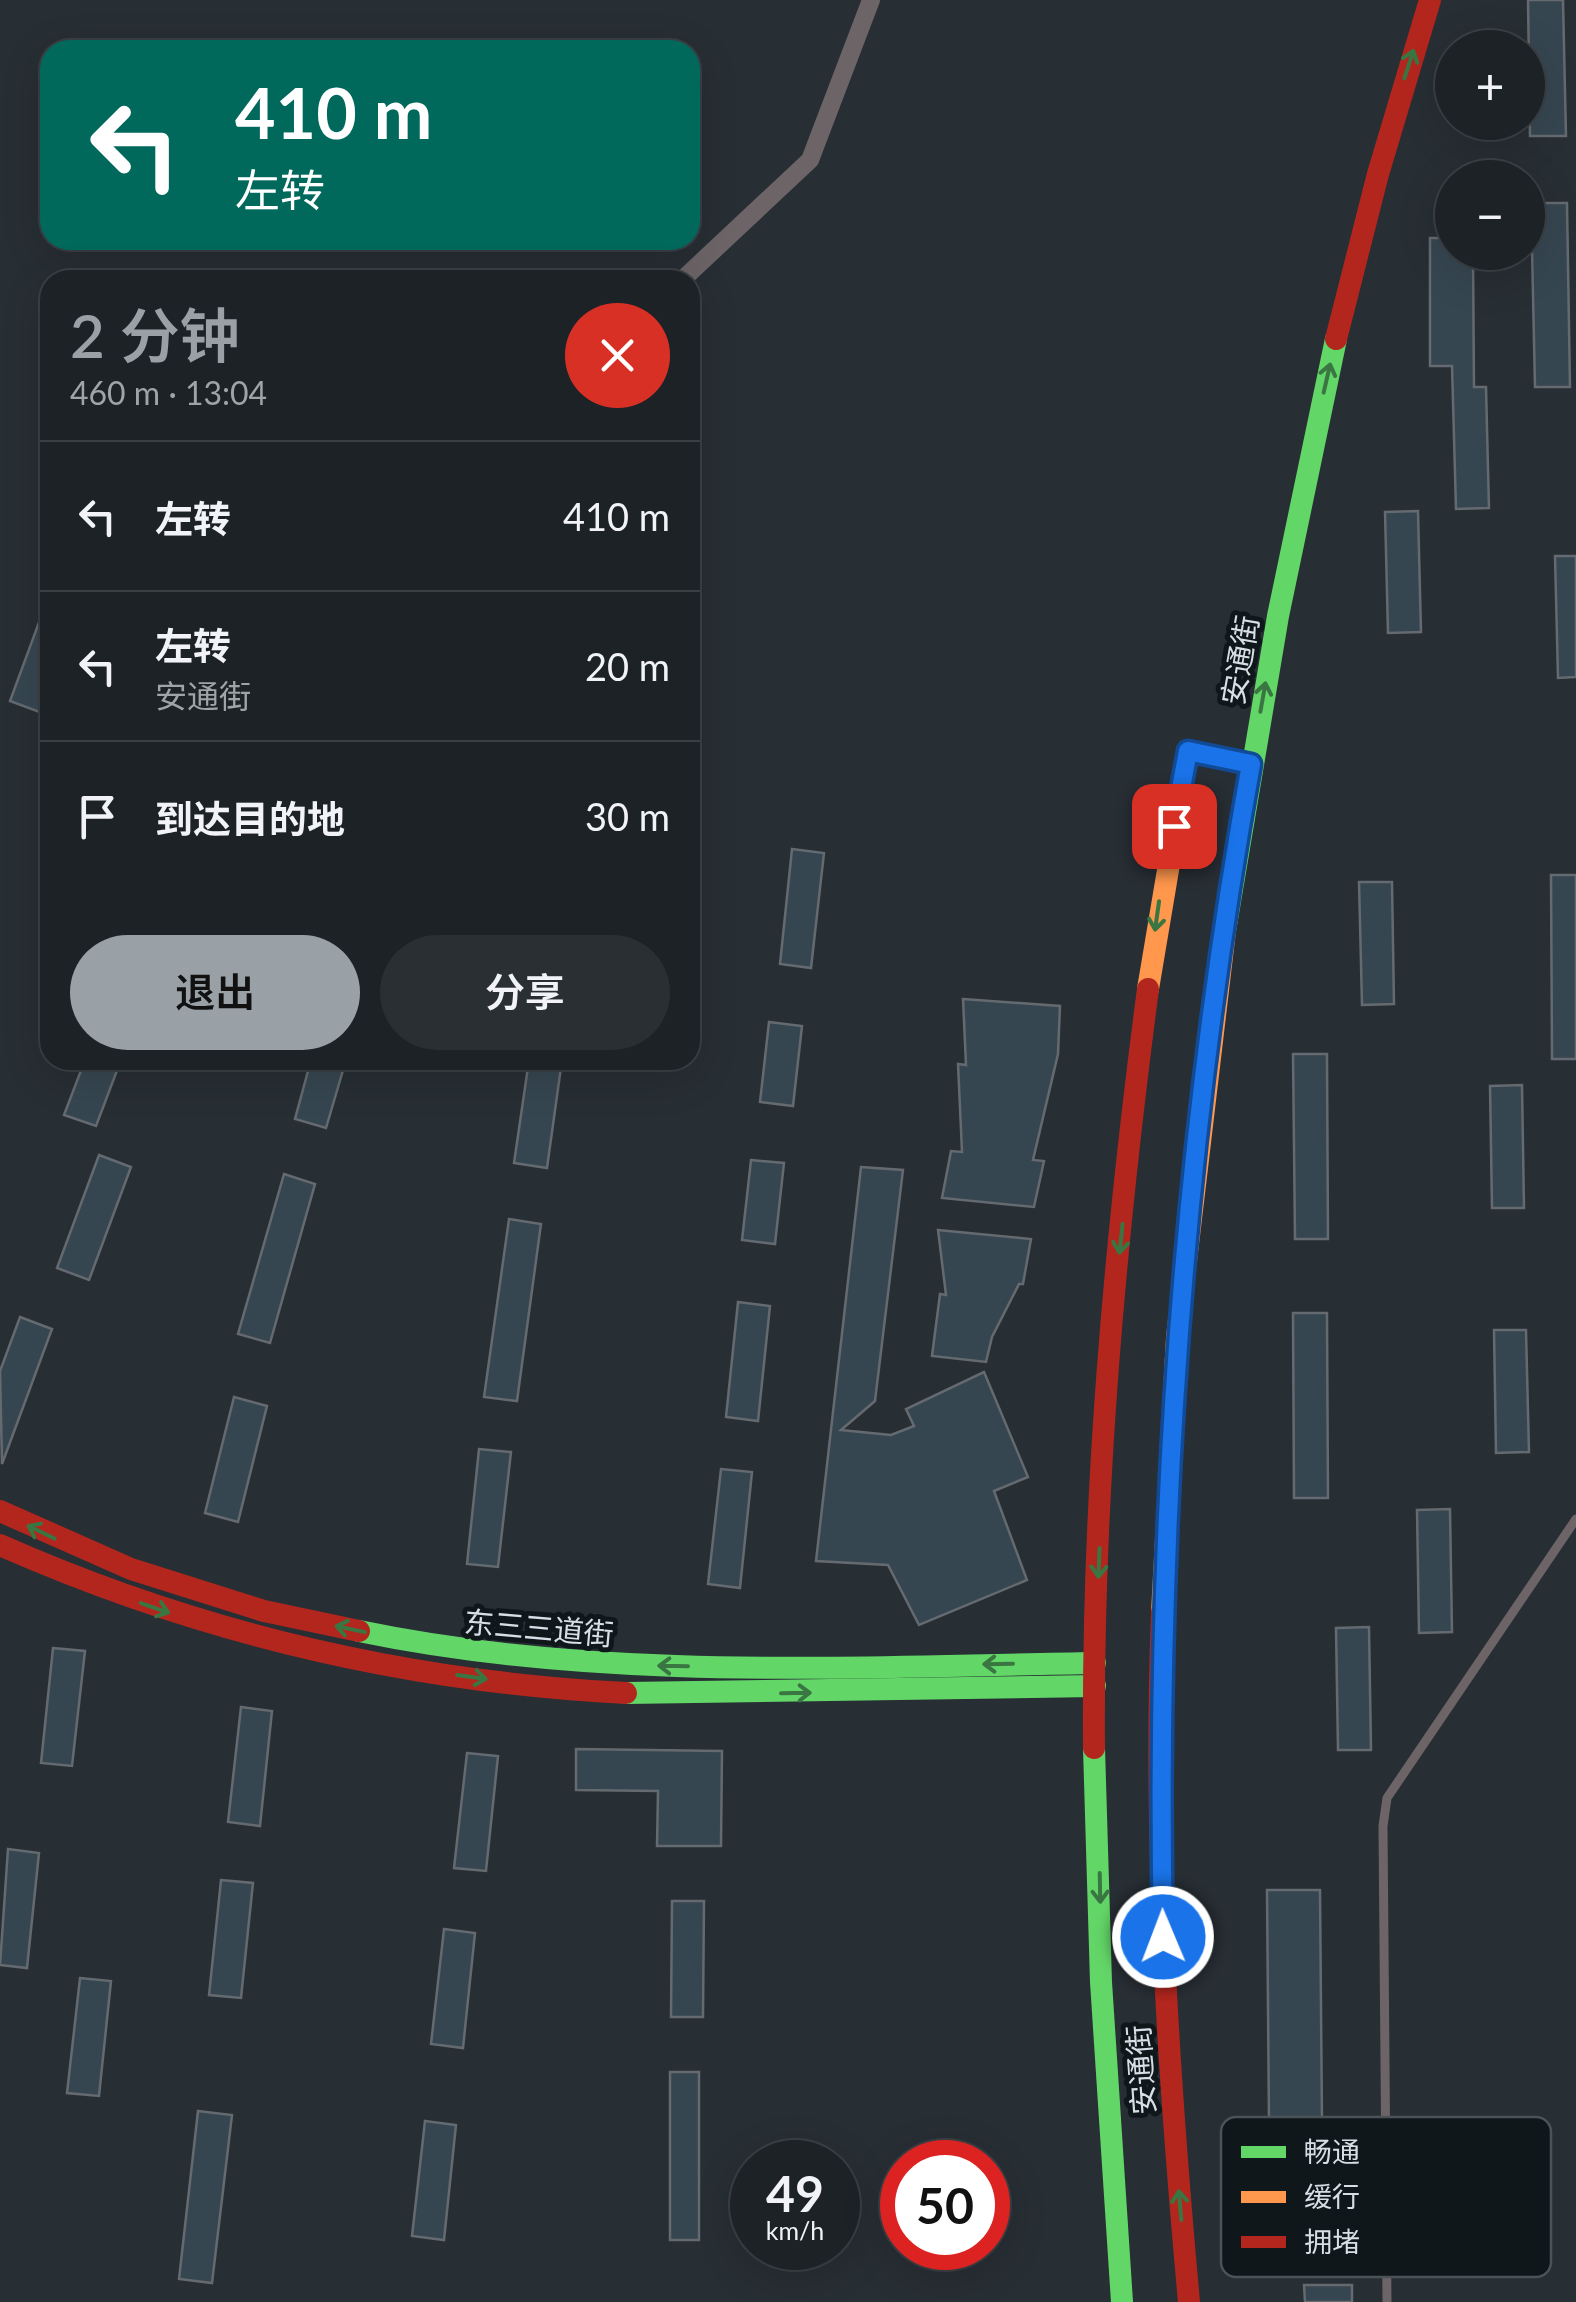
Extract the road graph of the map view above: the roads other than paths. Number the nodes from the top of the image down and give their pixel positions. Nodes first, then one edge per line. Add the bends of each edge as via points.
1 (871, 0) edge
2 (1430, 0) edge
3 (693, 270) edge
4 (1188, 751) joint
5 (1251, 764) junction
6 (0, 1511) edge
7 (1576, 1519) edge
8 (0, 1545) edge
9 (1095, 1674) junction
10 (1385, 2117) edge
11 (1387, 2277) edge
12 (1122, 2302) edge
13 (1189, 2302) edge
14 (1387, 2302) edge

1 - 3 street via 810,160
5 -> 2 main road, 安通街 via 1298,502 1343,307
4 - 5 lane
4 -> 9 main road, 安通街 via 1159,901 1116,1287
13 -> 5 main road, 安通街 via 1164,1971 1168,1476 1210,1016
9 -> 6 main road, 东三三道街 via 640,1666 443,1648 231,1604 102,1560
7 - 10 lane via 1387,1798
8 -> 9 main road, 东三三道街 via 105,1591 226,1628 415,1670 548,1688 752,1694
9 -> 12 main road, 安通街 via 1105,2068
11 - 14 lane

